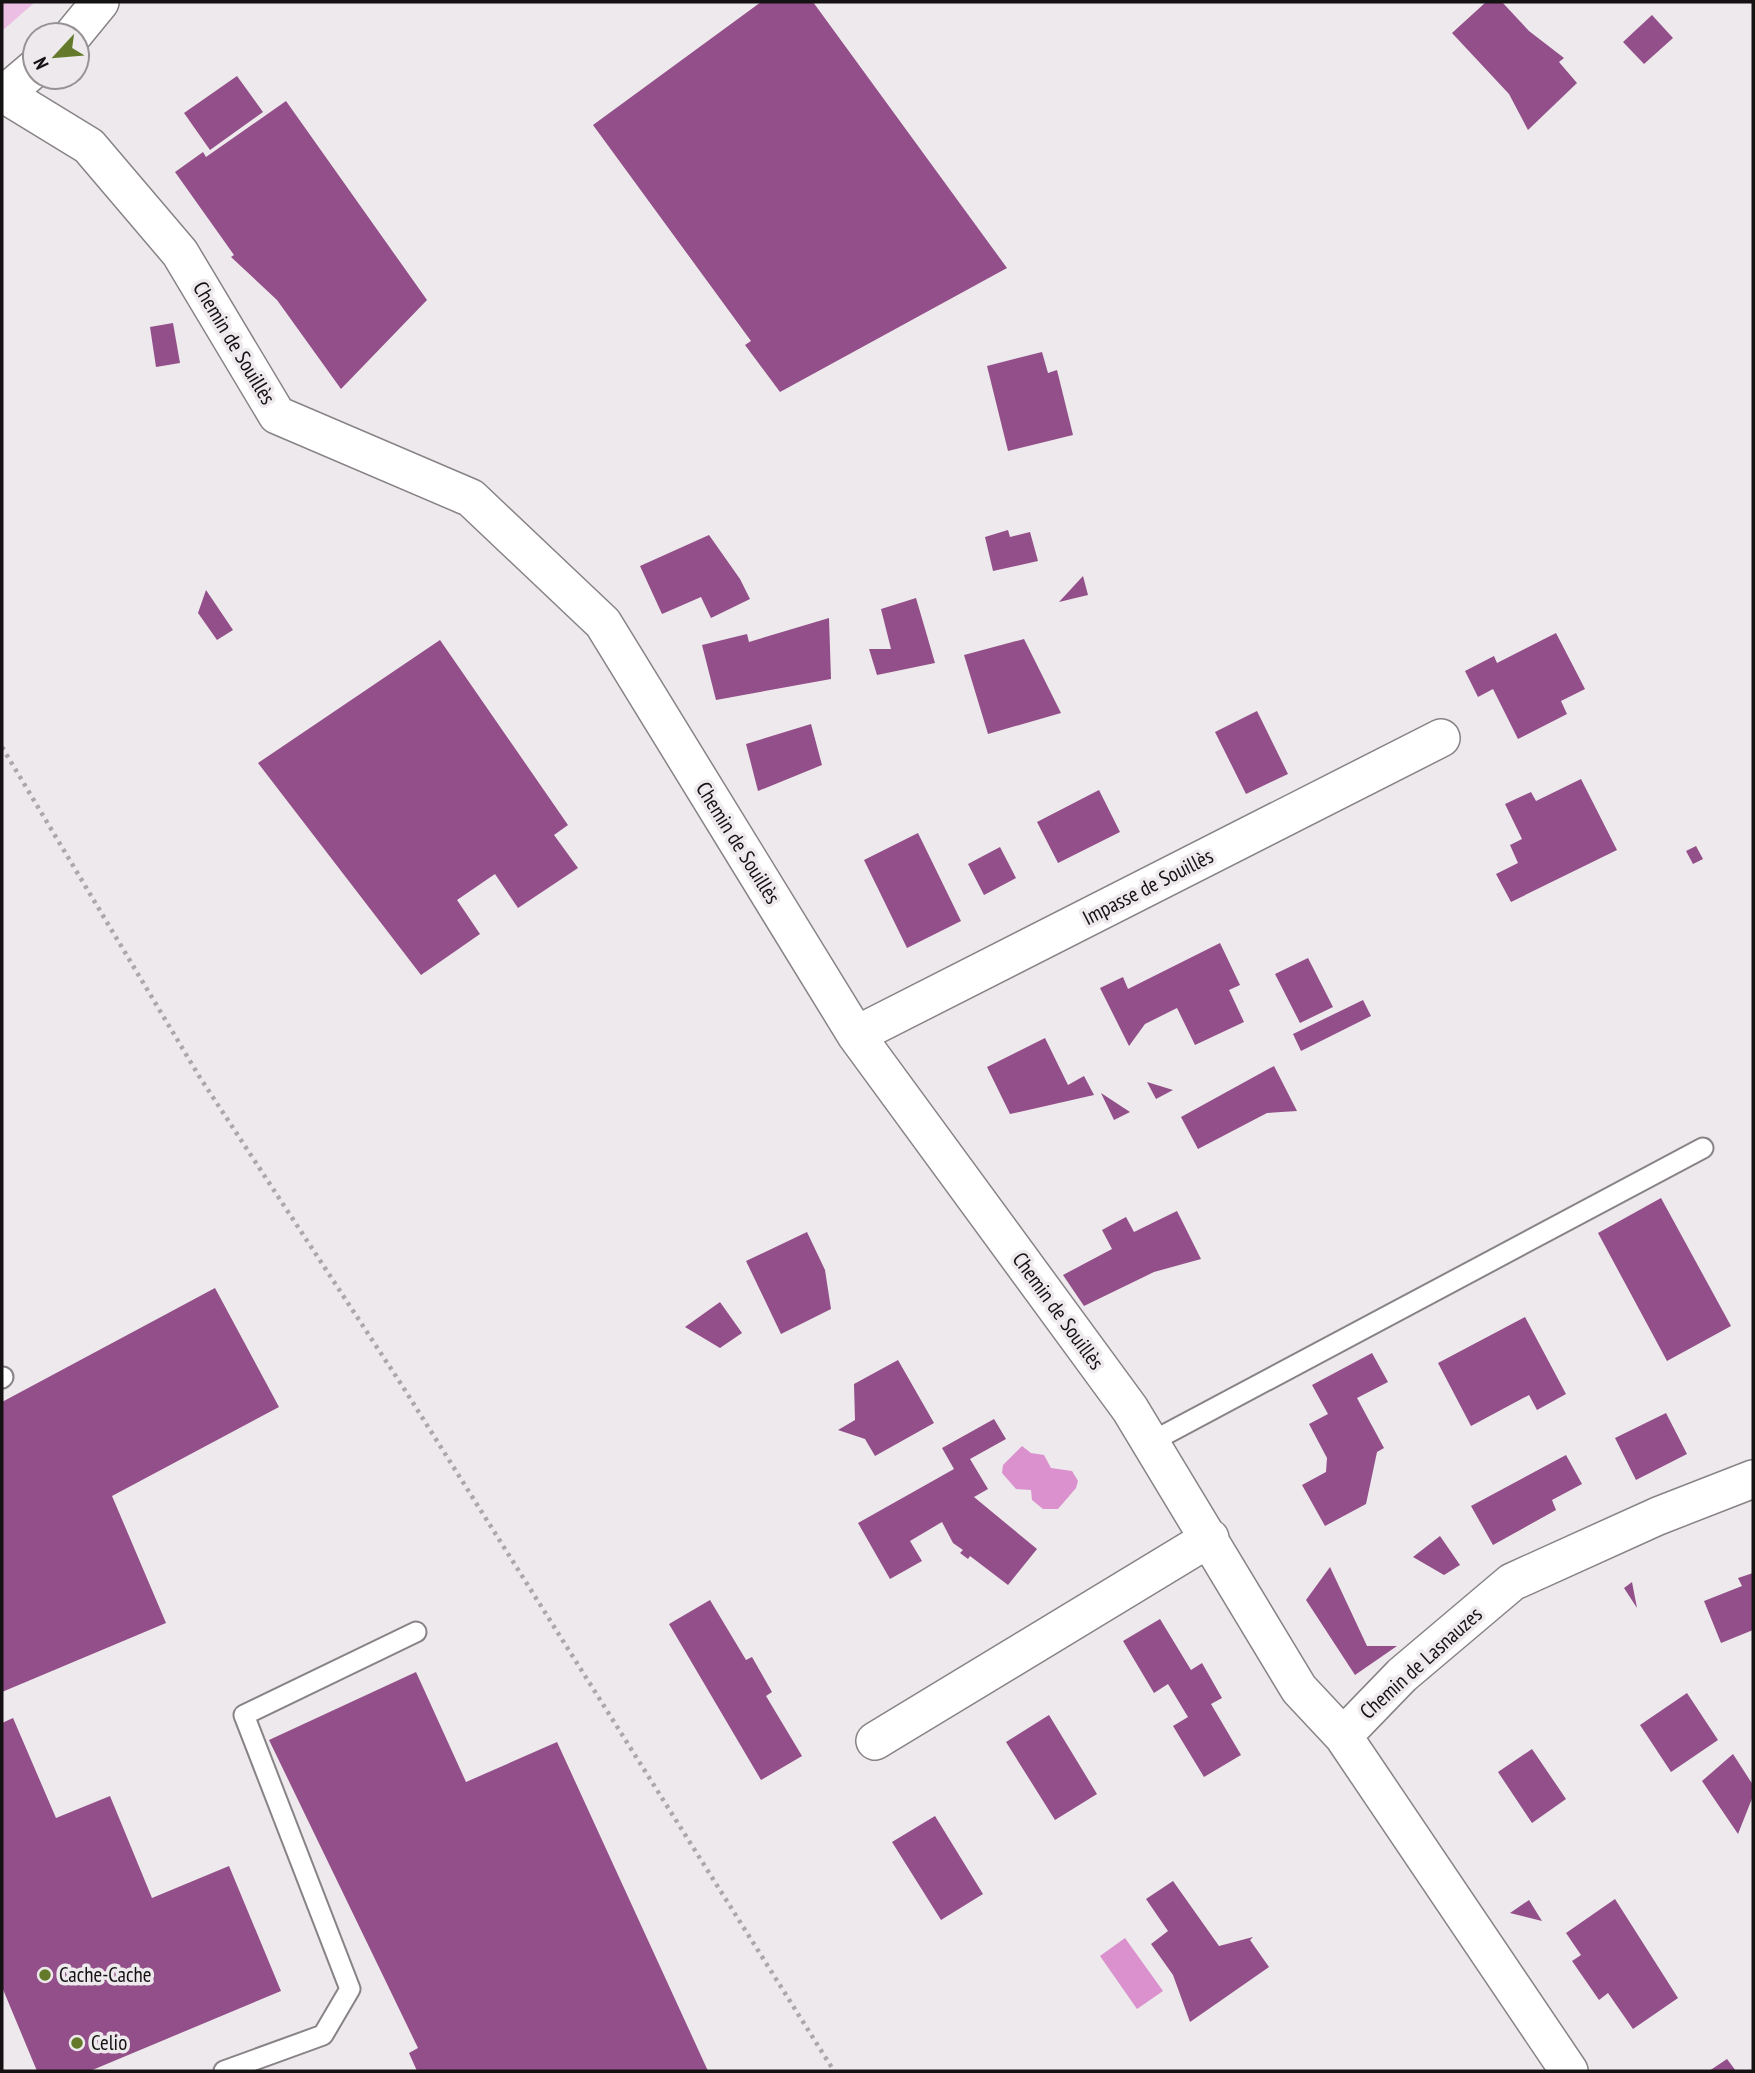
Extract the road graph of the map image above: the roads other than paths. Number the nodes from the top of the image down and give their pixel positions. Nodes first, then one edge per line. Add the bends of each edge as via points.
1 (100, 2) edge
2 (84, 21) edge
3 (21, 80) edge
4 (3, 95) edge
5 (1441, 738) dead end
6 (856, 1035) junction
7 (1703, 1149) dead end
8 (1151, 1442) junction
9 (1753, 1479) edge
10 (1210, 1538) junction
11 (416, 1632) dead end
12 (1343, 1735) junction
13 (875, 1741) dead end
14 (224, 2071) edge
15 (1569, 2071) edge

1 - 2 street
3 - 4 street
4 - 6 street, Chemin de Souillès via 89,146 180,253 276,415 471,498 603,623
5 - 6 street, Impasse de Souillès
6 - 8 street, Chemin de Souillès
7 - 8 lane
8 - 10 street, Chemin de Souillès
9 - 12 street, Chemin de Lasnauzes via 1512,1582 1402,1675
10 - 12 street, Chemin de Souillès via 1299,1689
10 - 13 street
11 - 14 lane via 244,1715 350,1989 323,2035
12 - 15 street, Chemin de Lasnauzes

